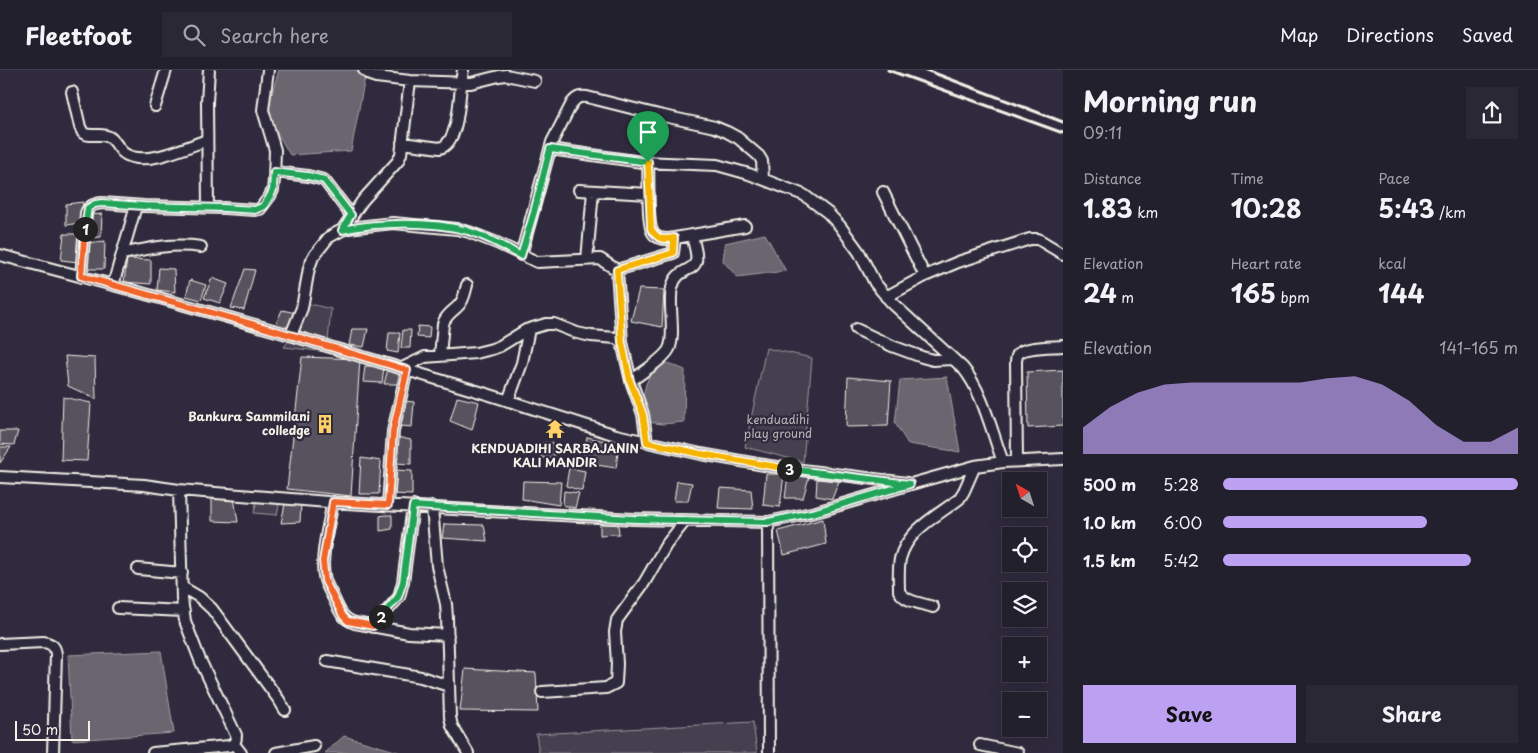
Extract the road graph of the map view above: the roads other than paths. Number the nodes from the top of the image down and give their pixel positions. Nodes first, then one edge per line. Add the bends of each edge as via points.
1 (166, 70) edge
2 (209, 70) edge
3 (268, 70) edge
4 (364, 70) edge
5 (463, 70) edge
6 (410, 81) junction
7 (536, 81) dead end
8 (460, 83) junction
9 (72, 92) dead end
10 (155, 106) dead end
11 (207, 140) junction
12 (402, 143) junction
13 (550, 149) junction
14 (648, 162) junction
15 (274, 172) junction
16 (763, 179) junction
17 (580, 190) dead end
18 (592, 191) junction
19 (883, 192) dead end
20 (649, 194) junction
21 (136, 206) junction
22 (208, 207) junction
23 (351, 215) junction
24 (746, 226) dead end
25 (342, 230) junction
26 (692, 235) junction
27 (674, 238) junction
28 (201, 246) dead end
29 (122, 254) junction
30 (1063, 254) edge
31 (0, 255) edge
32 (521, 256) junction
33 (587, 260) junction
34 (617, 270) junction
35 (81, 276) junction
36 (925, 276) junction
37 (113, 285) junction
38 (467, 285) dead end
39 (886, 297) junction
40 (529, 328) junction
41 (856, 329) dead end
42 (291, 335) junction
43 (622, 342) junction
44 (1063, 346) edge
45 (440, 355) junction
46 (952, 359) junction
47 (404, 369) junction
48 (630, 381) junction
49 (508, 401) junction
50 (647, 442) junction
51 (1063, 459) edge
52 (1017, 461) junction
53 (1003, 462) junction
54 (975, 466) junction
55 (0, 477) edge
56 (910, 484) junction
57 (179, 490) junction
58 (333, 502) junction
59 (388, 505) junction
60 (413, 506) junction
61 (432, 507) junction
62 (686, 520) junction
63 (768, 522) junction
64 (138, 569) dead end
65 (182, 573) junction
66 (182, 588) junction
67 (933, 607) dead end
68 (118, 608) dead end
69 (184, 611) junction
70 (373, 626) junction
71 (448, 635) junction
72 (0, 644) edge
73 (327, 661) dead end
74 (449, 686) junction
75 (542, 692) dead end
76 (285, 710) dead end
77 (234, 744) junction
78 (980, 745) dead end
79 (314, 746) dead end
80 (206, 750) edge
81 (53, 753) edge
82 (153, 753) edge
83 (241, 753) edge
84 (278, 753) edge
85 (468, 753) edge
86 (769, 753) edge
87 (1018, 753) edge

1 - 10 street
2 - 11 street
3 - 15 street via 263,110 275,150
4 - 6 street via 376,77
5 - 8 street
6 - 8 street
6 - 12 street
7 - 8 street via 506,75
8 - 12 street via 456,124 445,146
9 - 11 street via 82,133 107,135 125,154 133,157 152,158
11 - 22 street
12 - 23 street via 401,154 393,168
13 - 14 street
13 - 16 street via 576,98 583,96 728,132 759,156
13 - 32 street
14 - 16 street via 717,165
14 - 20 street
15 - 22 street via 273,190 260,209
15 - 23 street via 324,180
16 - 39 street via 804,195 828,213 859,252
17 - 18 street
18 - 20 street
18 - 33 street
19 - 36 street
20 - 27 street via 651,229 661,239
21 - 22 street
21 - 29 street
21 - 35 street via 102,203 88,208
23 - 25 street
24 - 26 street
25 - 32 street via 393,223 457,229 497,242
25 - 42 street via 329,238 310,262 304,301
26 - 27 street
26 - 48 street via 696,263 676,277 671,290 670,346 665,355
27 - 34 street via 673,253
28 - 29 street via 170,245
29 - 37 street
30 - 36 street via 1030,239
31 - 35 street
32 - 33 street via 544,263
33 - 34 street via 600,259
34 - 43 street
35 - 37 street
36 - 39 street
37 - 42 street
38 - 45 street via 460,304 444,319
39 - 46 street
40 - 43 street via 554,324
40 - 45 street via 492,349
40 - 49 street via 522,363
41 - 46 street via 922,357
42 - 47 street
43 - 48 street
44 - 52 street via 1032,348 1018,355
45 - 47 street via 418,359
46 - 53 street via 963,368 977,389
47 - 49 street
47 - 59 street via 393,431
48 - 50 street via 643,414
49 - 50 street
50 - 56 street via 770,466
51 - 52 street
52 - 53 street
53 - 54 street
54 - 56 street
54 - 67 street via 959,499 915,533 900,560 901,595
55 - 57 street
56 - 63 street via 816,512
57 - 58 street
57 - 65 street
58 - 59 street
58 - 70 street via 323,561 325,581 348,621
59 - 60 street
60 - 61 street
60 - 70 street via 403,582 398,597
61 - 62 street
61 - 71 street
62 - 63 street
62 - 75 street via 617,620 616,683 606,688
63 - 86 street
64 - 65 street
65 - 66 street
66 - 69 street
66 - 76 street via 212,608
68 - 69 street
69 - 77 street via 200,660 236,735
70 - 71 street via 409,633
71 - 74 street
72 - 81 street via 44,642 55,648
73 - 74 street via 421,677
74 - 85 street via 452,726
77 - 80 street
77 - 83 street
78 - 87 street
79 - 84 street
80 - 82 street

